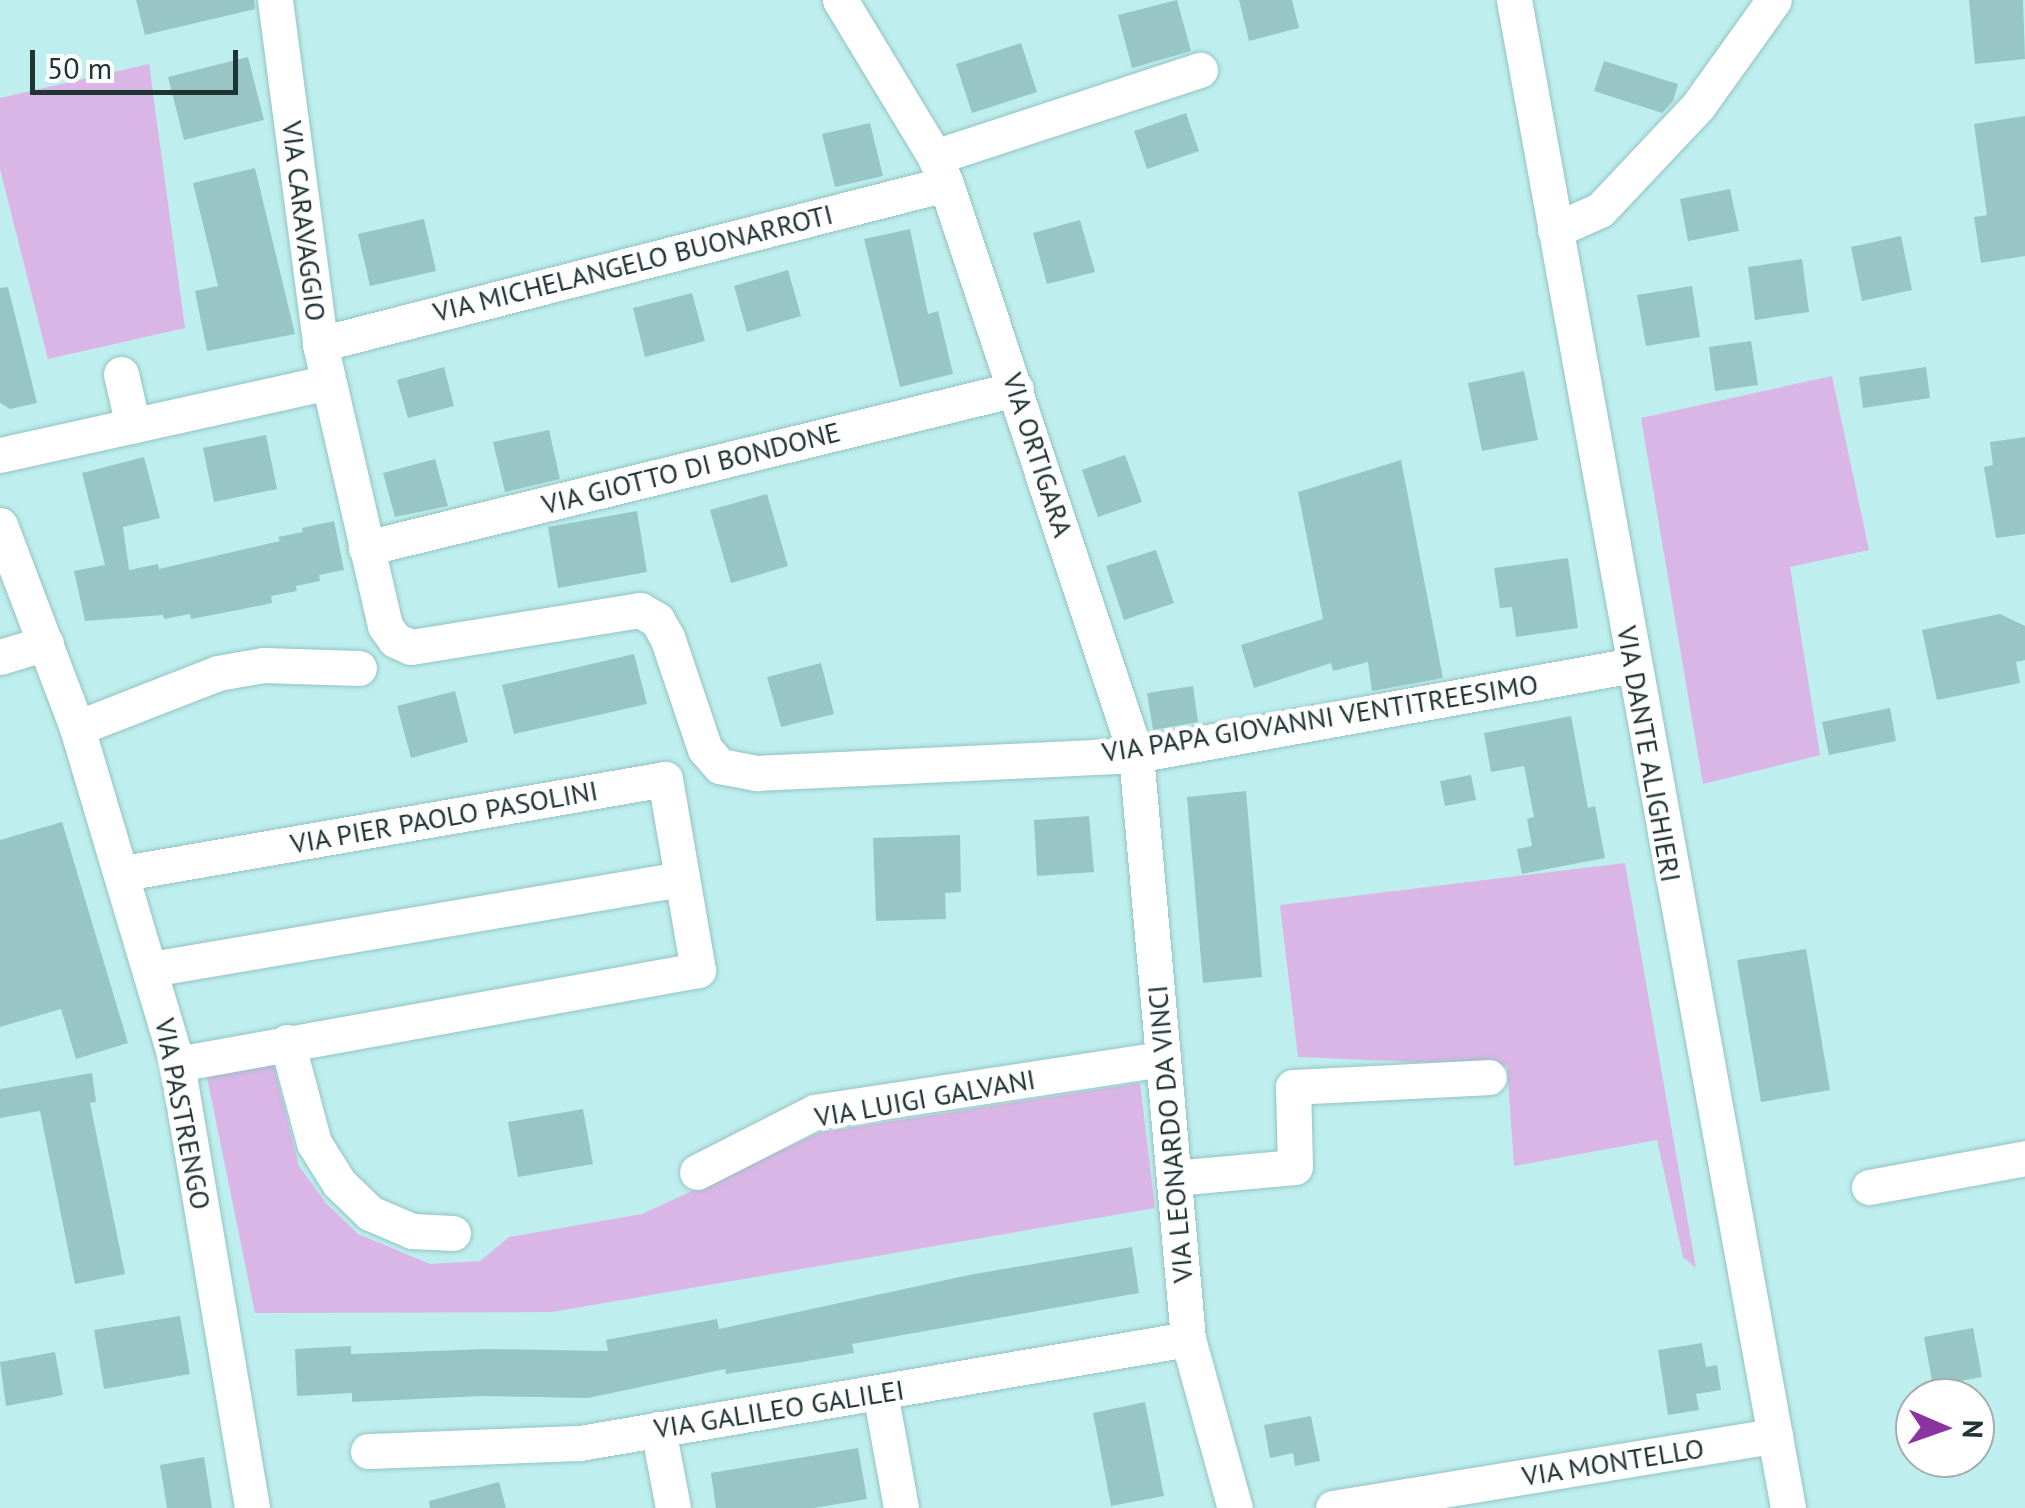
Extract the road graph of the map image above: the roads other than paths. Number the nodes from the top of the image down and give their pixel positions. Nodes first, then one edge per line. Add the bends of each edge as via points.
1 (276, 0) edge
2 (840, 0) edge
3 (1514, 0) edge
4 (1774, 0) edge
5 (1200, 70) dead end
6 (941, 170) junction
7 (1555, 230) junction
8 (320, 344) junction
9 (121, 374) dead end
10 (328, 382) junction
11 (1016, 389) junction
12 (133, 426) junction
13 (0, 455) edge
14 (0, 525) edge
15 (366, 548) junction
16 (46, 644) junction
17 (0, 657) edge
18 (1633, 665) junction
19 (359, 668) dead end
20 (77, 728) junction
21 (1136, 755) junction
22 (124, 873) junction
23 (681, 879) junction
24 (151, 969) junction
25 (287, 1042) junction
26 (1164, 1059) junction
27 (177, 1064) junction
28 (1489, 1078) dead end
29 (2025, 1158) edge
30 (698, 1172) dead end
31 (1174, 1178) junction
32 (1869, 1187) dead end
33 (453, 1234) dead end
34 (1188, 1339) junction
35 (880, 1392) junction
36 (658, 1429) junction
37 (1775, 1436) junction
38 (368, 1451) dead end
39 (252, 1508) edge
40 (673, 1508) edge
41 (901, 1508) edge
42 (1235, 1508) edge
43 (1333, 1508) edge
44 (1788, 1508) edge

1 - 8 street, VIA CARAVAGGIO
2 - 6 street, VIA ORTIGARA
3 - 7 street, VIA DANTE ALIGHIERI
4 - 7 street via 1698,106 1600,210
5 - 6 street
6 - 8 street, VIA MICHELANGELO BUONARROTI
6 - 11 street, VIA ORTIGARA
7 - 18 street, VIA DANTE ALIGHIERI
8 - 10 street, VIA CARAVAGGIO
9 - 12 street
10 - 12 street
10 - 15 street, VIA PAPA GIOVANNI VENTITREESIMO
11 - 15 street, VIA GIOTTO DI BONDONE
11 - 21 street, VIA ORTIGARA
12 - 13 street
14 - 16 street, VIA PASTRENGO
15 - 21 street, VIA PAPA GIOVANNI VENTITREESIMO via 384,626 411,647 619,611 640,610 657,620 705,749 734,770
16 - 17 street
16 - 20 street, VIA PASTRENGO
18 - 21 street, VIA PAPA GIOVANNI VENTITREESIMO
18 - 37 street, VIA DANTE ALIGHIERI
19 - 20 street via 263,665 218,673
20 - 22 street, VIA PASTRENGO
21 - 26 street, VIA LEONARDO DA VINCI
22 - 23 street, VIA PIER PAOLO PASOLINI via 665,778
22 - 24 street, VIA PASTRENGO
23 - 24 street
23 - 25 street, VIA PIER PAOLO PASOLINI via 698,970
24 - 27 street, VIA PASTRENGO
25 - 27 street, VIA PIER PAOLO PASOLINI
25 - 33 street via 314,1143 339,1183 370,1213 412,1231
26 - 30 street, VIA LUIGI GALVANI via 815,1112
26 - 31 street, VIA LEONARDO DA VINCI
27 - 39 street, VIA PASTRENGO
28 - 31 street via 1293,1087 1295,1167
29 - 32 street
31 - 34 street, VIA LEONARDO DA VINCI
34 - 35 street, VIA GALILEO GALILEI
34 - 42 street, VIA LEONARDO DA VINCI
35 - 36 street, VIA GALILEO GALILEI
35 - 41 street
36 - 38 street, VIA GALILEO GALILEI via 580,1443
36 - 40 street
37 - 43 street, VIA MONTELLO
37 - 44 street, VIA DANTE ALIGHIERI

